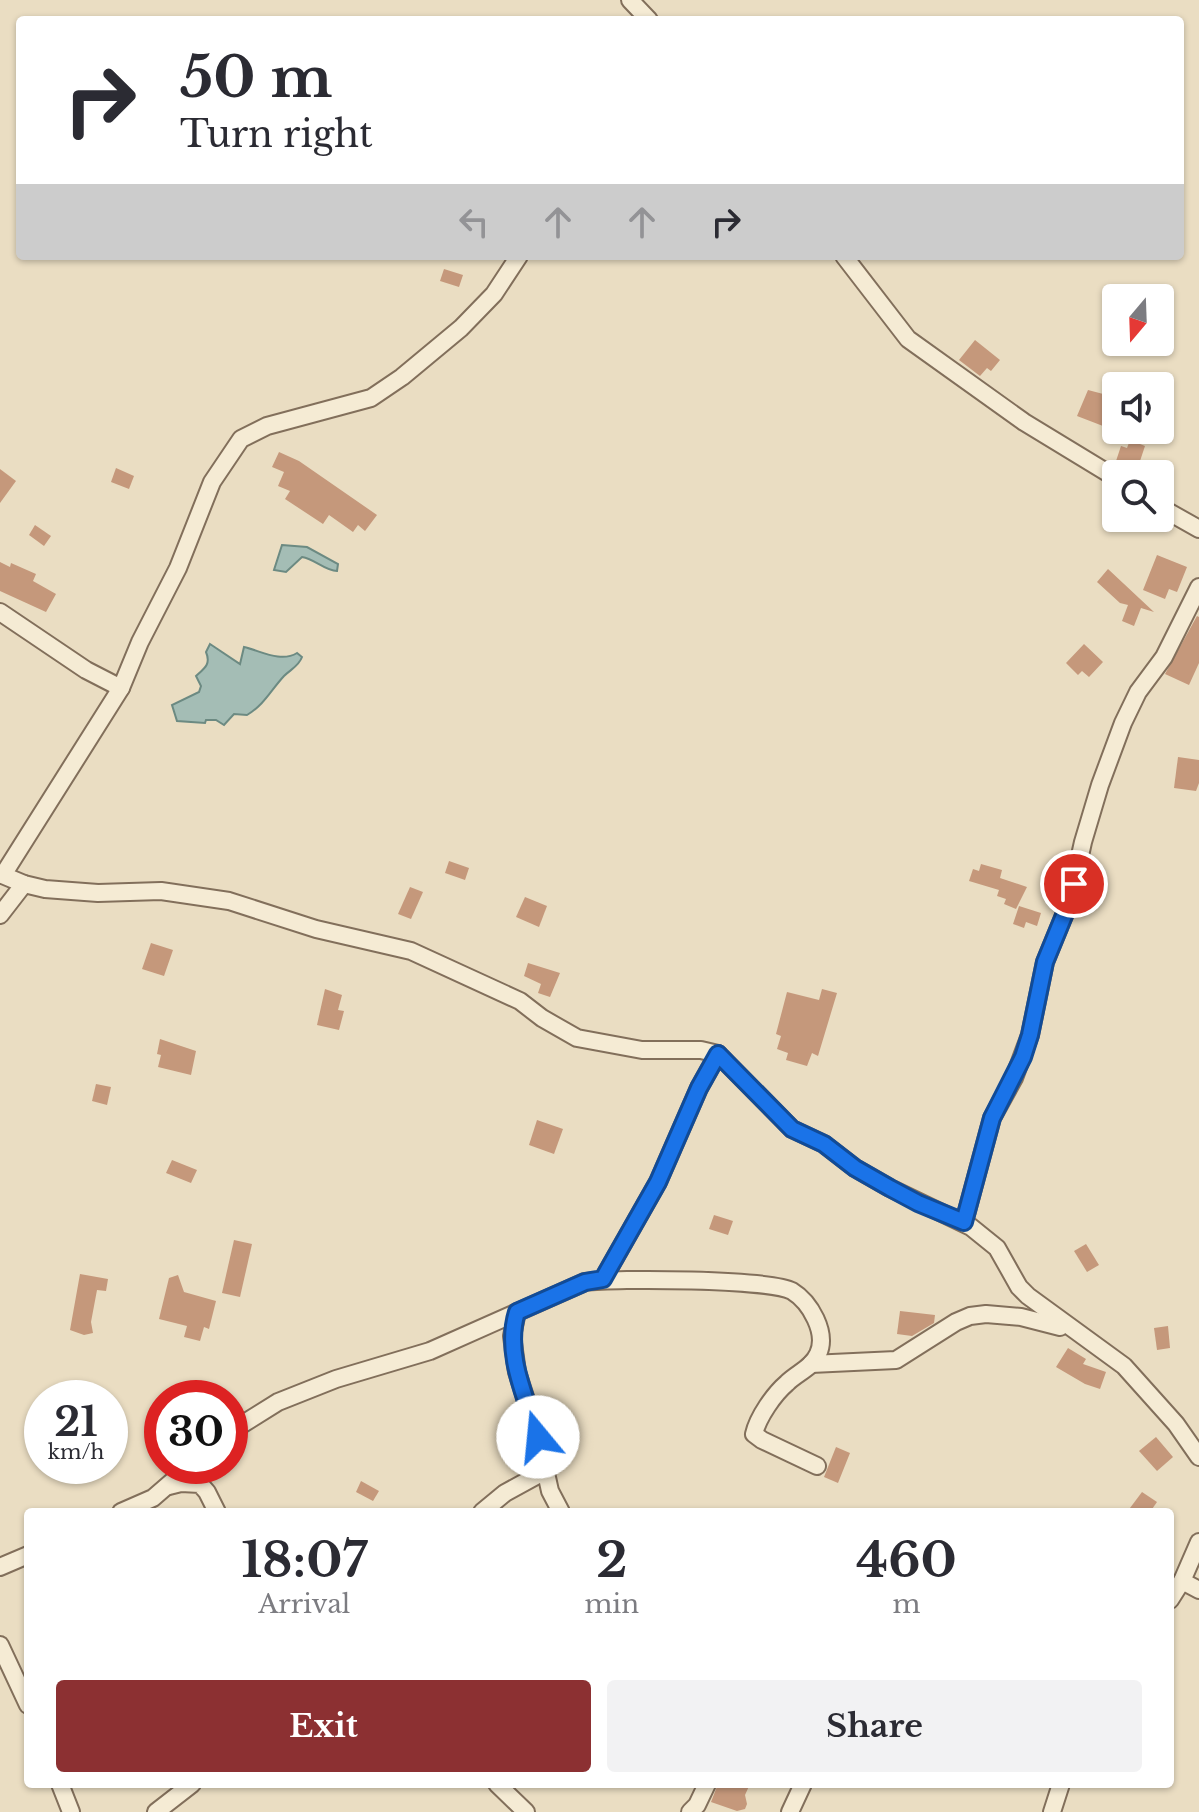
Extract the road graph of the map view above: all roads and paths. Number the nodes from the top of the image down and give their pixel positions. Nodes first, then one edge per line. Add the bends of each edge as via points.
1 (630, 0) edge
2 (645, 16) edge
3 (516, 260) edge
4 (847, 260) edge
5 (1102, 469) edge
6 (1174, 515) edge
7 (1199, 529) edge
8 (1199, 587) edge
9 (0, 612) edge
10 (121, 688) junction
11 (2, 875) edge
12 (24, 884) junction
13 (0, 915) edge
14 (718, 1054) junction
15 (964, 1222) junction
16 (603, 1279) junction
17 (517, 1312) junction
18 (1077, 1332) junction
19 (811, 1364) junction
20 (248, 1418) edge
21 (1199, 1457) edge
22 (817, 1466) dead end
23 (547, 1470) junction
24 (168, 1486) joint
25 (130, 1508) edge
26 (215, 1508) edge
27 (487, 1508) edge
28 (559, 1508) edge
29 (1199, 1542) edge
30 (24, 1557) edge
31 (0, 1567) edge
32 (1182, 1581) junction
33 (1199, 1590) edge
34 (1174, 1593) edge
35 (0, 1645) edge
36 (24, 1696) edge
37 (62, 1788) edge
38 (187, 1788) edge
39 (501, 1788) edge
40 (705, 1788) edge
41 (801, 1788) edge
42 (1060, 1788) edge
43 (71, 1812) edge
44 (156, 1812) edge
45 (526, 1812) edge
46 (690, 1812) edge
47 (790, 1812) edge
48 (1052, 1812) edge

1 - 2 street
3 - 10 street via 494,294 461,328 371,398 267,426 241,439 205,497
4 - 5 street via 915,345
6 - 7 street
8 - 15 street via 1164,657 1138,692 1100,785 1070,901 1045,962 1030,1035 992,1118
9 - 10 street
10 - 11 street
11 - 12 street
12 - 13 street
12 - 14 street via 98,893 161,891 229,901 422,955 520,1001 577,1038 642,1050
14 - 15 street via 792,1129 890,1188
14 - 16 street via 658,1182
15 - 18 street via 997,1248 1028,1296
16 - 17 street
16 - 19 street via 752,1285 792,1292 819,1327 821,1344
17 - 20 street via 430,1351 336,1379
17 - 23 street via 512,1336 517,1372
18 - 19 street via 1048,1322 986,1314 956,1322 896,1360
18 - 21 street via 1124,1366
19 - 22 street via 775,1396 754,1434
23 - 27 street
23 - 28 street
24 - 25 street
24 - 26 street via 200,1484
29 - 32 street
30 - 31 street
32 - 33 street
32 - 34 street
35 - 36 street
37 - 43 street
38 - 44 street
39 - 45 street
40 - 46 street
41 - 47 street
42 - 48 street

